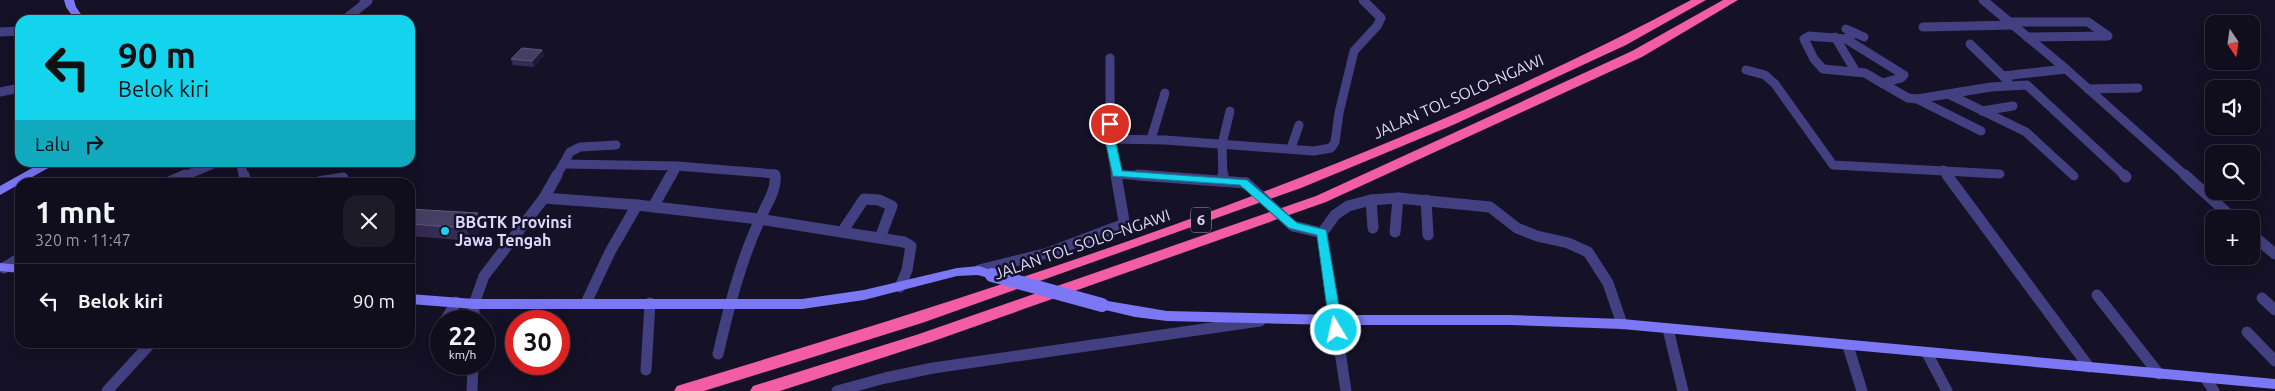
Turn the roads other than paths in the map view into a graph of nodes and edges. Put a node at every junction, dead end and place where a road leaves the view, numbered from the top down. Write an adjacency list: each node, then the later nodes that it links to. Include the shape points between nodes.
1 (68, 0): 7 (street)
2 (364, 0): 8 (street, via 368,1)
3 (1363, 0): 41 (street, via 1381,18 1354,52 1333,146 1314,152)
4 (1700, 0): 106 (highway, JALAN TOL SOLO–NGAWI / 6, via 1622,42 1448,122 1296,185 916,319)
5 (1732, 0): 107 (highway, 6, via 1637,54 1321,199 925,338)
6 (1983, 0): 9 (street)
7 (77, 15)
8 (350, 15)
9 (2012, 24): 10 (street); 16 (street); 16 (street, via 2088,22 2108,36)
10 (1923, 27)
11 (15, 30): 12 (street)
12 (0, 32)
13 (1846, 34): 14 (street); 15 (street); 23 (street, via 1904,75)
14 (1835, 37): 21 (street); 21 (street, via 1809,36 1804,39 1823,69)
15 (1864, 37)
16 (2028, 37): 19 (street)
17 (1970, 44): 22 (street)
18 (1110, 58): 37 (street)
19 (2066, 69): 22 (street); 27 (street)
20 (1746, 70): 46 (street, via 1765,75 1775,84 1833,165)
21 (1856, 72): 23 (street)
22 (2003, 76): 24 (street)
23 (1882, 83): 31 (street)
24 (2012, 85): 30 (street); 50 (street, via 2030,87)
25 (2138, 88): 27 (street)
26 (15, 89): 28 (street)
27 (2088, 89): 62 (street)
28 (0, 92)
29 (1165, 93): 38 (street)
30 (1948, 94): 31 (street); 34 (street)
31 (1917, 99): 36 (street)
32 (2013, 106): 34 (street)
33 (1230, 111): 39 (street)
34 (1982, 111): 49 (street, via 2033,137)
35 (1299, 125): 41 (street)
36 (1981, 131)
37 (1110, 139): 38 (street); 47 (street)
38 (1151, 140): 39 (street)
39 (1222, 144): 41 (street); 53 (street)
40 (616, 145): 42 (street, via 574,148)
41 (1291, 148)
42 (565, 164): 43 (street); 56 (street)
43 (677, 166): 61 (street); 63 (street, via 775,174 776,183)
44 (44, 167): 51 (street)
45 (206, 167): 52 (street)
46 (1943, 170): 48 (street); 98 (street)
47 (1117, 174): 53 (street); 75 (street, via 1122,225)
48 (2000, 174)
49 (2074, 176)
50 (2126, 177)
51 (24, 178)
52 (178, 178)
53 (1223, 181): 66 (street, bridge, via 1246,183 1293,226)
54 (15, 183): 55 (street)
55 (0, 191)
56 (544, 198): 60 (street); 83 (street, via 484,276)
57 (1398, 198): 58 (street); 59 (street); 67 (street)
58 (1371, 200): 64 (street); 66 (street, via 1348,206 1335,215)
59 (1426, 200): 68 (street); 90 (street, via 1490,206 1517,228 1588,252 1608,283)
60 (637, 205): 61 (street); 81 (street)
61 (653, 207): 63 (street)
62 (2224, 210)
63 (759, 220): 65 (street); 84 (street)
64 (1373, 228)
65 (842, 232): 69 (street); 69 (street, via 864,199 868,198 889,202 892,206)
66 (1322, 232): 89 (street)
67 (1395, 232)
68 (1428, 235)
69 (880, 238): 76 (street, via 911,246)
70 (2260, 242): 71 (street)
71 (2275, 254)
72 (15, 260): 73 (street)
73 (2, 267): 74 (street)
74 (15, 268)
75 (985, 273): 76 (street, via 939,276); 88 (street, bridge, via 1135,312 1167,316)
76 (900, 287): 84 (street, via 834,301)
77 (2097, 295): 100 (street)
78 (2262, 298): 87 (street)
79 (415, 299): 80 (street)
80 (456, 302): 83 (street); 85 (street)
81 (586, 303): 82 (street); 83 (street)
82 (650, 303): 84 (street); 99 (street)
83 (474, 304): 86 (street)
84 (728, 306): 96 (street)
85 (451, 310)
86 (474, 310)
87 (2275, 310)
88 (1273, 318): 89 (street); 108 (street, via 948,366)
89 (1334, 320): 90 (street); 109 (street)
90 (1622, 324): 91 (street)
91 (1668, 328): 93 (street); 110 (street)
92 (2247, 332): 97 (street)
93 (1848, 346): 95 (street); 111 (street)
94 (146, 348): 104 (street)
95 (1927, 353): 98 (street); 112 (street)
96 (718, 354)
97 (2275, 361)
98 (2089, 367): 100 (street)
99 (646, 370)
100 (2159, 374): 102 (street)
101 (473, 375): 105 (street)
102 (2206, 379): 103 (street); 113 (street)
103 (2275, 384)
104 (107, 391)
105 (472, 391)
106 (683, 391)
107 (759, 391)
108 (837, 391)
109 (1346, 391)
110 (1683, 391)
111 (1862, 391)
112 (1947, 391)
113 (2214, 391)

